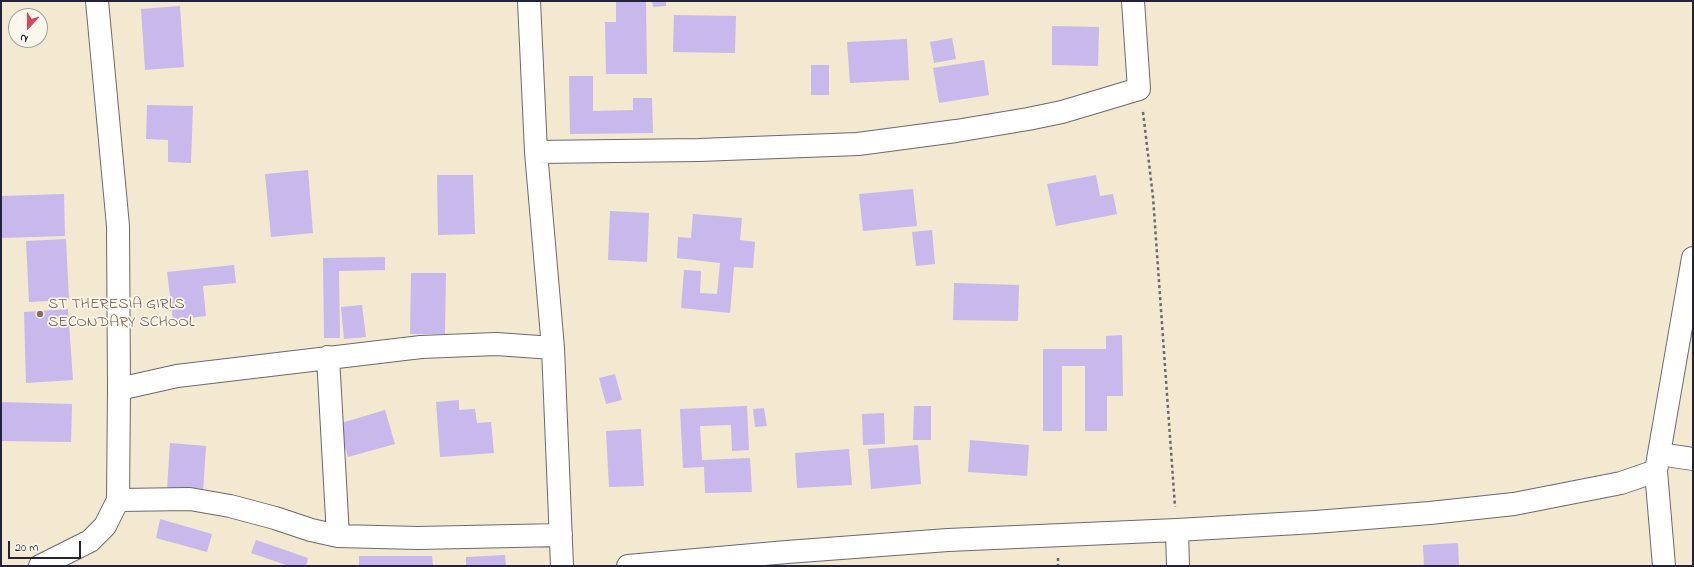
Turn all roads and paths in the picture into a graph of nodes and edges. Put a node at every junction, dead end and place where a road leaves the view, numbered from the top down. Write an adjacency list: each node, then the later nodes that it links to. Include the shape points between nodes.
1 (97, 1): 9 (street, via 118,226)
2 (529, 1): 5 (street)
3 (1133, 1): 4 (street)
4 (1139, 89): 5 (street, via 1062,112 1028,119 858,144 699,150); 13 (path, via 1153,197)
5 (536, 152): 7 (street)
6 (1693, 258): 11 (street)
7 (553, 348): 8 (street, via 496,344 421,347); 14 (street)
8 (328, 357): 9 (street, via 177,376); 15 (street)
9 (119, 389): 12 (street)
10 (1693, 459): 11 (street)
11 (1658, 463): 13 (street, via 1613,484 1514,504 1315,522); 20 (street)
12 (118, 500): 15 (street, via 190,499 230,506); 16 (street, via 105,526 90,541)
13 (1177, 530): 18 (street, via 948,540); 19 (street)
14 (561, 535): 15 (street, via 418,538); 17 (street)
15 (338, 536)
16 (40, 566)
17 (562, 566)
18 (628, 566)
19 (1178, 566)
20 (1664, 566)

